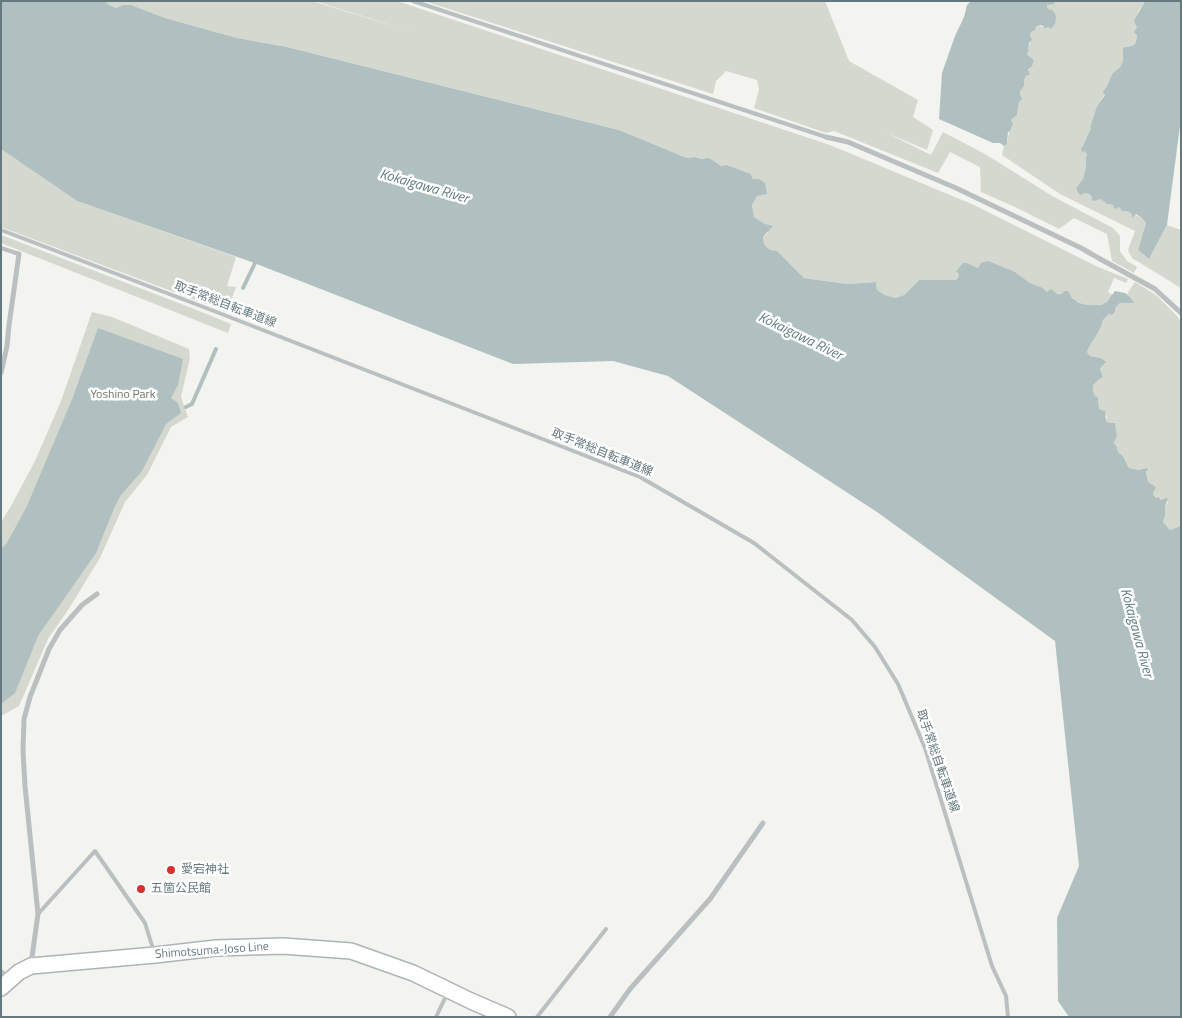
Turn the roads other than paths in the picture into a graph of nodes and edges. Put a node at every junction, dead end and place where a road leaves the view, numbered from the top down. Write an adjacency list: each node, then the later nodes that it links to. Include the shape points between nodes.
1 (413, 1): 2 (lane)
2 (826, 137): 6 (street, via 848,142 956,188 1081,248 1155,289)
3 (1, 230): 20 (lane, 取手常総自転車道線, via 640,478 754,543 852,620 875,647 898,684 925,748 992,966 1006,996)
4 (1, 248): 5 (lane)
5 (19, 254): 7 (street)
6 (1181, 313)
7 (1, 373)
8 (97, 594): 10 (street, via 82,605 60,630 49,649 24,719 25,786)
9 (763, 823): 19 (street, via 710,899 630,989)
10 (38, 914): 12 (lane, via 95,851 145,923); 13 (street)
11 (606, 929): 18 (lane)
12 (154, 955): 13 (main road, Shimotsuma-Joso Line); 15 (main road, Shimotsuma-Joso Line, via 216,948 283,946 351,951)
13 (31, 966): 14 (main road, Shimotsuma-Joso Line)
14 (4, 979)
15 (449, 990): 16 (lane); 17 (main road, Shimotsuma-Joso Line)
16 (436, 1017)
17 (508, 1017)
18 (537, 1017)
19 (610, 1017)
20 (1008, 1017)

